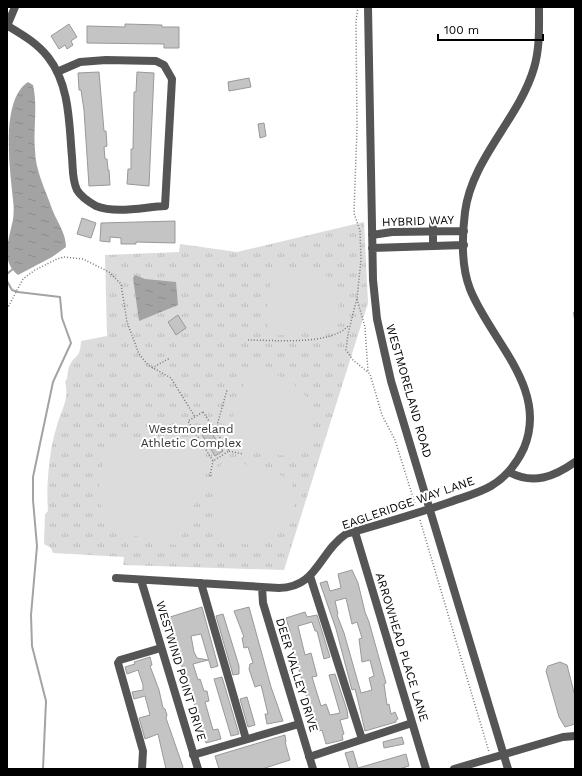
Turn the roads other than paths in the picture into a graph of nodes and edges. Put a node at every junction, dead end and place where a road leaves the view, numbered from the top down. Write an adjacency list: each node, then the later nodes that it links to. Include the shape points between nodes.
1 (15, 7): 4 (street)
2 (368, 7): 9 (street, WESTMORELAND ROAD)
3 (539, 7): 7 (street, EAGLERIDGE WAY LANE, via 538,46 534,68 472,185 467,202)
4 (7, 26): 5 (street, via 31,40 49,57)
5 (57, 72): 5 (street, via 80,62 106,60 156,61 164,65 172,79 165,206 109,210 85,199 73,178 67,99)
6 (433, 220): 8 (street)
7 (464, 231): 8 (street, HYBRID WAY); 11 (street, EAGLERIDGE WAY LANE)
8 (433, 232): 9 (street, HYBRID WAY, via 392,232); 10 (street)
9 (372, 235): 12 (street, WESTMORELAND ROAD)
10 (433, 245): 11 (street, HYBRID WAY); 12 (street, HYBRID WAY)
11 (464, 245): 14 (street, EAGLERIDGE WAY LANE, via 466,273 473,295 520,376 528,398 528,437)
12 (372, 248): 15 (street, WESTMORELAND ROAD, via 375,305 382,348)
13 (575, 462): 14 (street, via 557,474 539,479 520,477)
14 (509, 472): 15 (street, EAGLERIDGE WAY LANE, via 485,489)
15 (430, 509): 16 (street, EAGLERIDGE WAY LANE); 29 (street, WESTMORELAND ROAD)
16 (355, 532): 17 (street, EAGLERIDGE WAY LANE, via 346,534 335,543); 24 (street, ARROWHEAD PLACE LANE)
17 (310, 576): 21 (street, EAGLERIDGE WAY LANE, via 301,584 287,588); 27 (street)
18 (116, 578): 19 (street, EAGLERIDGE WAY LANE)
19 (141, 580): 20 (street, EAGLERIDGE WAY LANE); 22 (street, WESTWIND POINT DRIVE)
20 (201, 583): 21 (street, EAGLERIDGE WAY LANE); 26 (street)
21 (262, 587): 23 (street, DEER VALLEY DRIVE, via 263,603)
22 (161, 648): 28 (street, WESTWIND POINT DRIVE); 31 (street, via 120,660 118,663 143,751)
23 (299, 724): 26 (street); 30 (street, DEER VALLEY DRIVE)
24 (412, 724): 27 (street); 34 (street, ARROWHEAD PLACE LANE)
25 (575, 736): 29 (street, via 563,737)
26 (246, 739): 28 (street)
27 (362, 740): 30 (street)
28 (193, 755): 32 (street, WESTWIND POINT DRIVE)
29 (504, 755): 35 (street); 36 (street, WESTMORELAND ROAD)
30 (309, 756): 33 (street, DEER VALLEY DRIVE)
31 (142, 769)
32 (198, 769)
33 (312, 769)
34 (426, 769)
35 (454, 769)
36 (508, 769)

